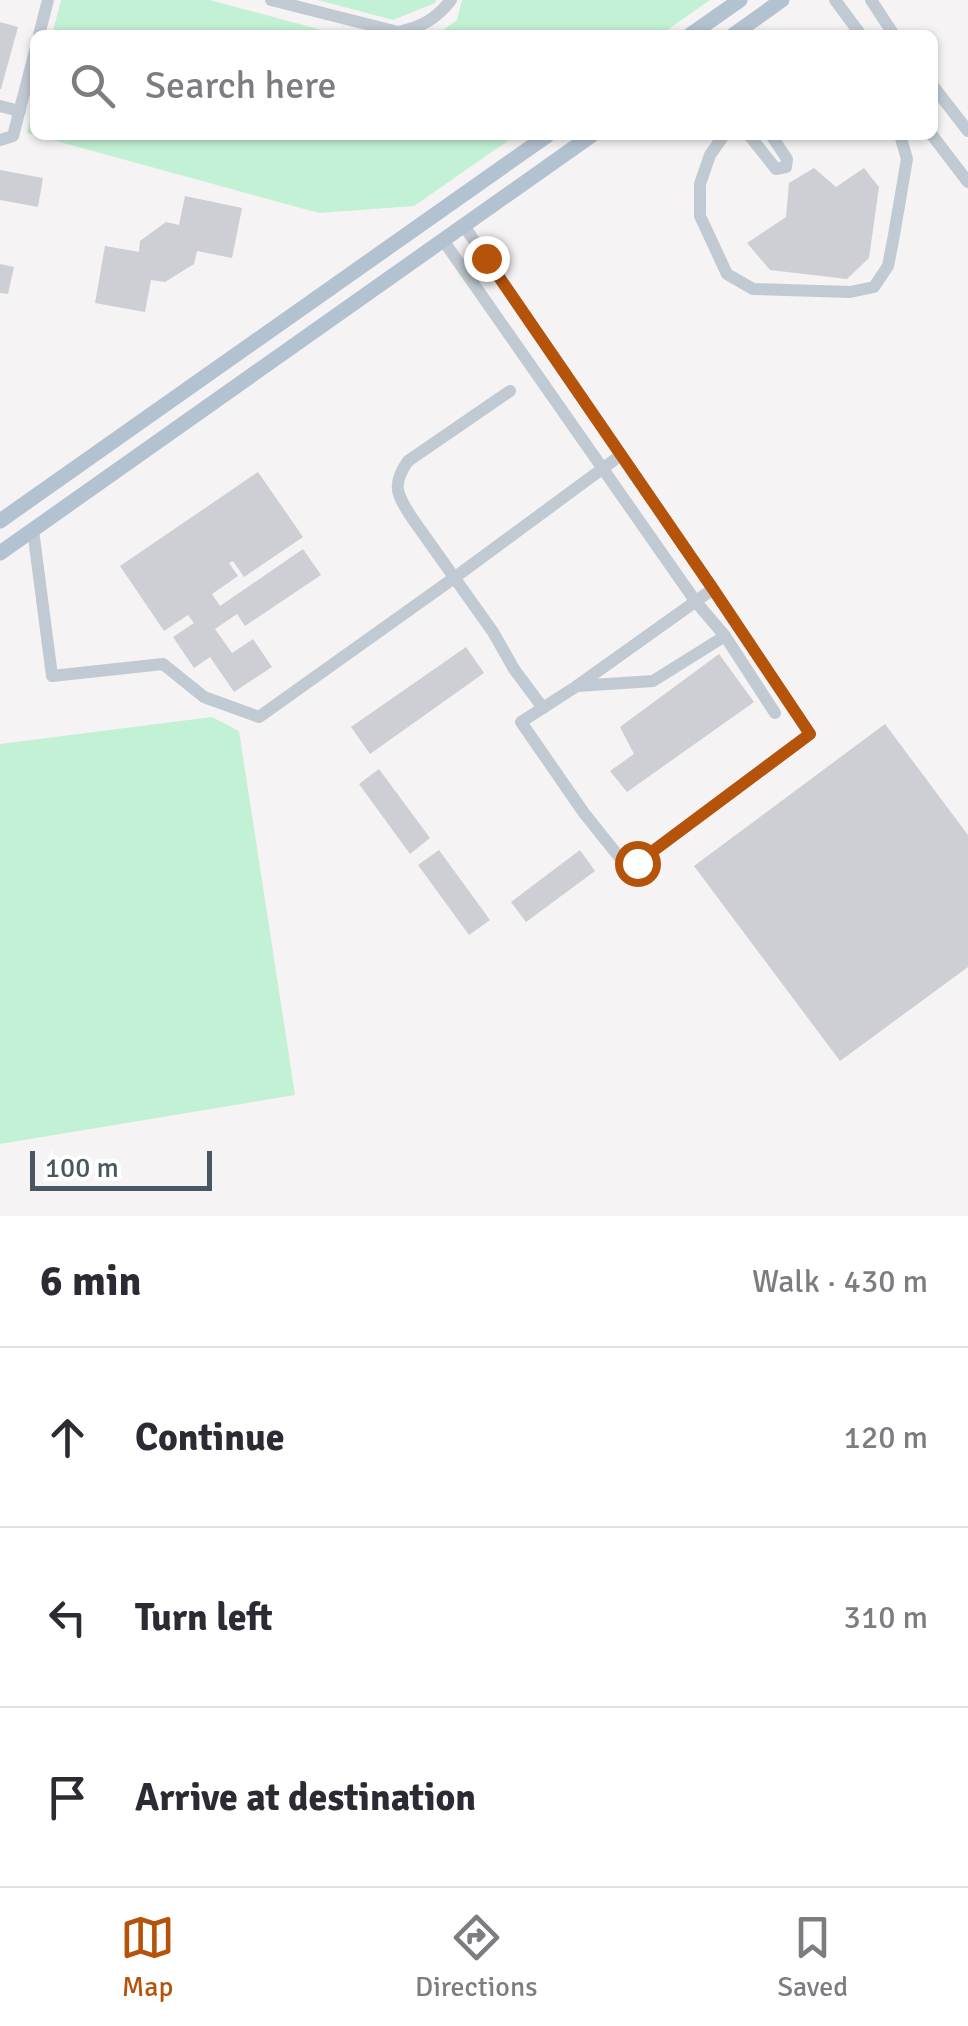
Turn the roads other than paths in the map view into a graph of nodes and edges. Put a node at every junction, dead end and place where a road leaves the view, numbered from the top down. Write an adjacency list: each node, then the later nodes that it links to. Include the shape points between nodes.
1 (48, 0): 8 (street)
2 (271, 0): 9 (street)
3 (451, 0): 10 (street, via 437,17)
4 (740, 0): 11 (main road)
5 (782, 0): 12 (main road)
6 (835, 0): 13 (street)
7 (871, 0): 14 (street)
8 (40, 30)
9 (390, 30)
10 (408, 30)
11 (697, 30)
12 (740, 30)
13 (856, 30)
14 (891, 30)
15 (30, 70): 18 (street)
16 (938, 92): 19 (street)
17 (0, 106): 18 (street)
18 (20, 111): 20 (street, via 13,136)
19 (968, 131)
20 (0, 140)
21 (541, 140): 34 (main road)
22 (585, 140): 29 (main road)
23 (720, 140): 26 (street, via 700,184 700,216 727,274 753,289 850,292 874,287 888,266 907,159)
24 (753, 140): 25 (street, via 776,169 786,167)
25 (775, 140)
26 (901, 140)
27 (936, 140): 28 (street)
28 (968, 182)
29 (464, 226): 30 (main road); 32 (street)
30 (444, 240): 33 (street); 35 (main road)
31 (510, 392): 37 (street, via 400,473 400,499)
32 (621, 456): 33 (street); 38 (street)
33 (603, 469): 37 (street); 39 (street)
34 (0, 521)
35 (33, 530): 36 (main road); 37 (street, via 52,676 164,664 204,697 259,717)
36 (0, 553)
37 (454, 578): 42 (street)
38 (713, 589): 39 (street); 42 (street, via 810,734 637,863 620,858 521,722)
39 (696, 602): 40 (street); 41 (street)
40 (726, 636): 41 (street, via 653,681); 43 (street)
41 (577, 686): 42 (street)
42 (543, 708)
43 (776, 712)

